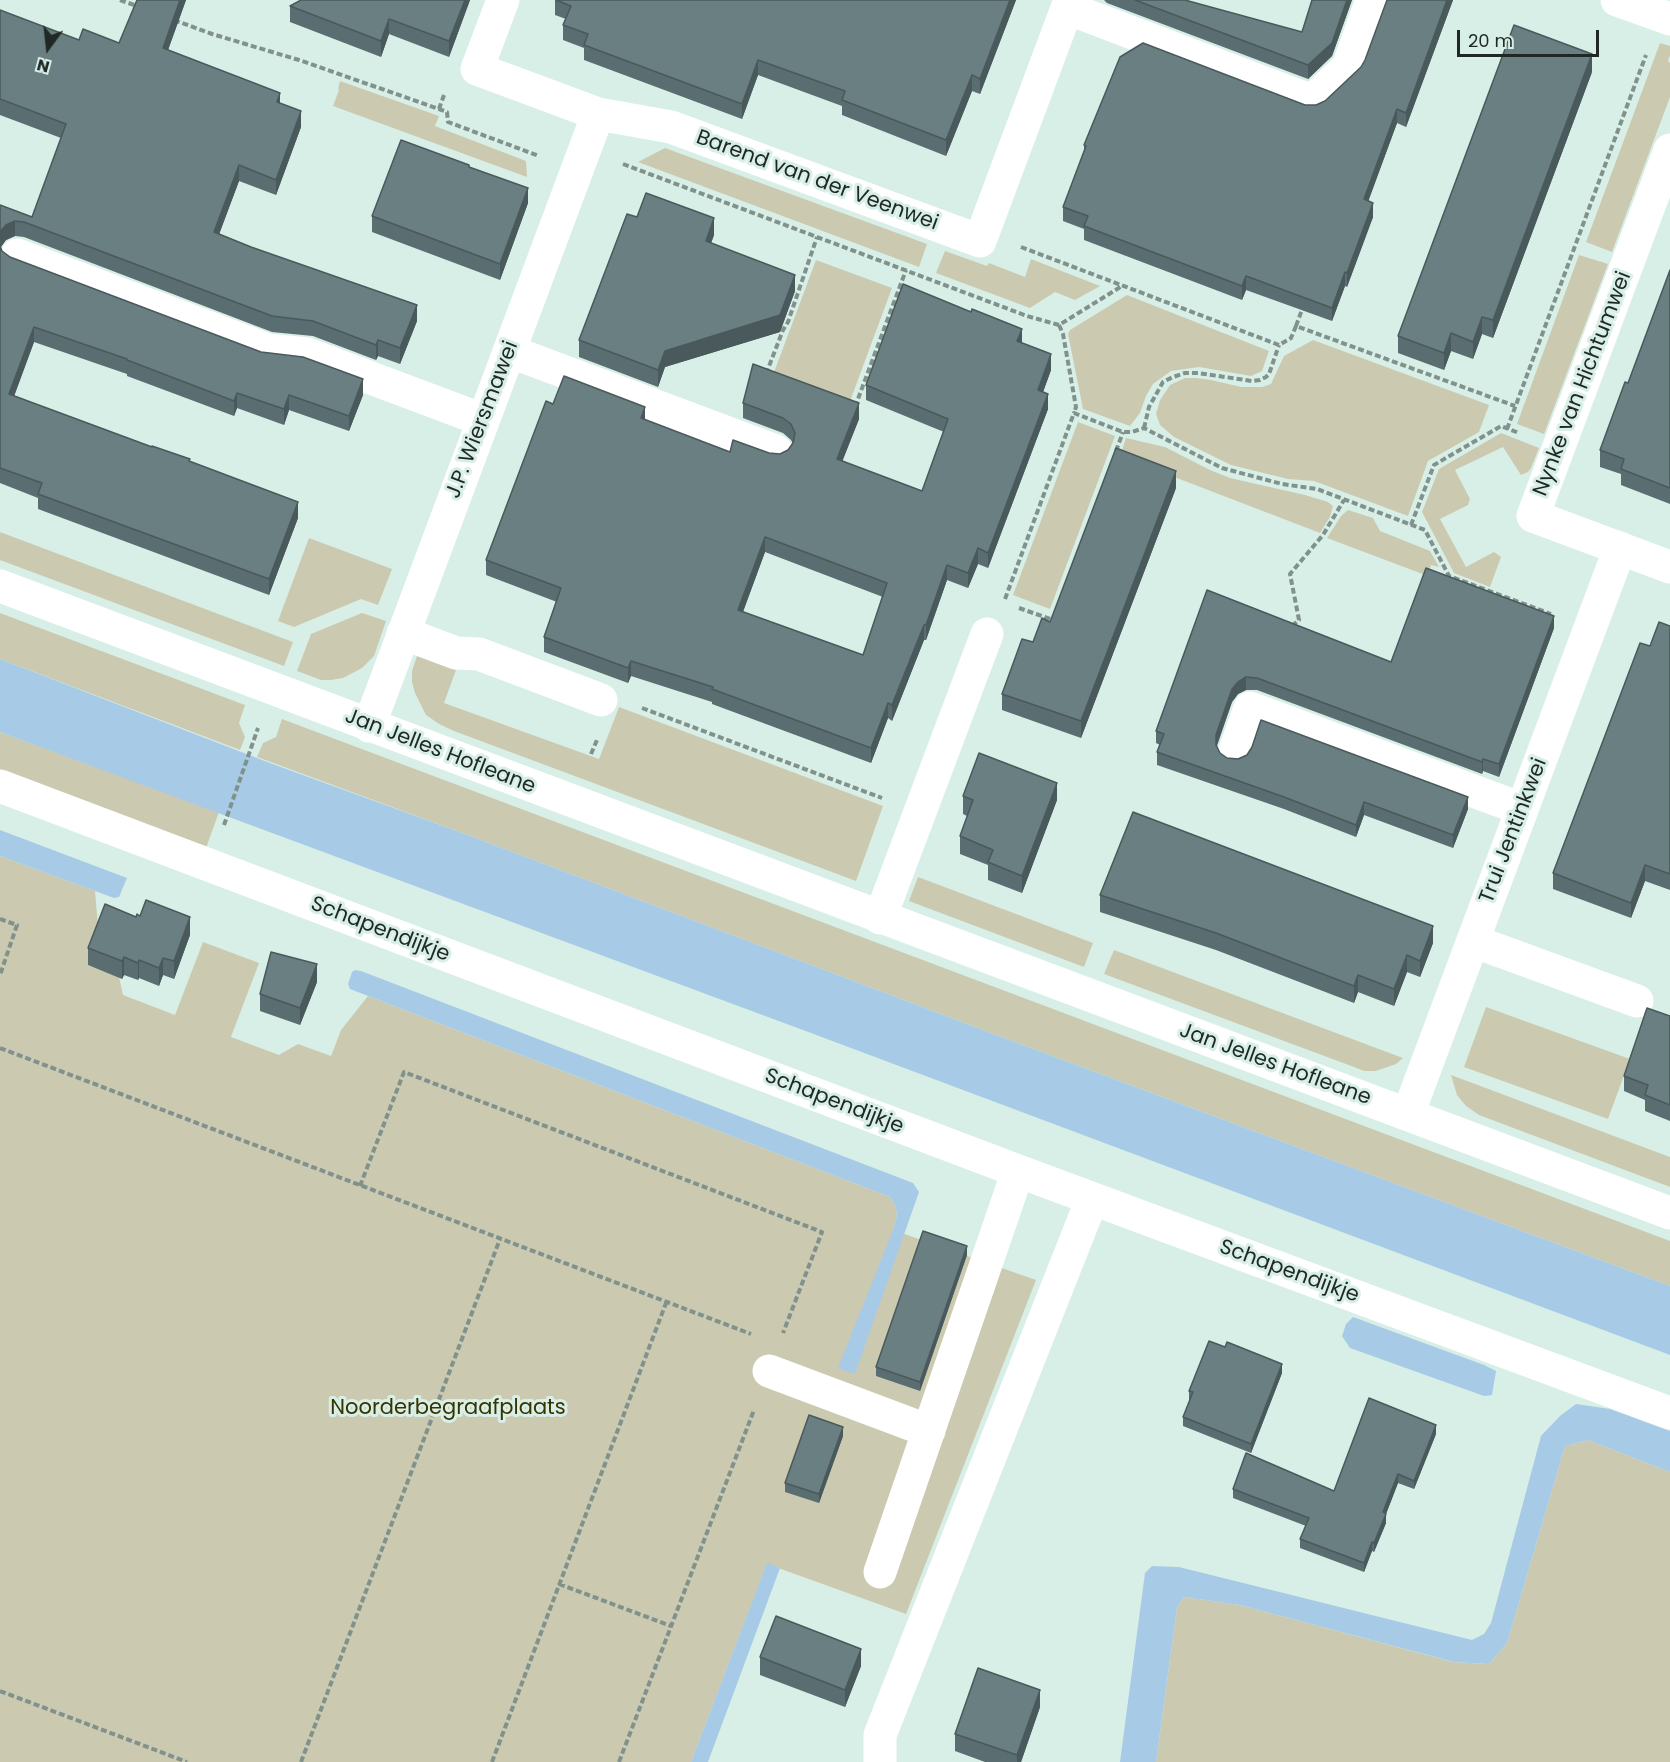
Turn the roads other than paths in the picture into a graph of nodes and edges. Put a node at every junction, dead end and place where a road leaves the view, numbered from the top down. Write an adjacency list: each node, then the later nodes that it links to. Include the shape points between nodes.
1 (503, 0): 6 (street, Barend van der Veenwei, via 477,69)
2 (1372, 0): 4 (street, via 1348,68 1312,101)
3 (1617, 0): 5 (street)
4 (1069, 4): 6 (street, Barend van der Veenwei, via 980,241 671,127)
5 (1665, 17)
6 (598, 114): 9 (street, J.P. Wiersmawei)
7 (1670, 150): 12 (street, Nynke van Hichtumwei, via 1533,516)
8 (17, 255): 10 (street, via 268,350 306,354)
9 (509, 351): 10 (street, J.P. Wiersmawei); 11 (street)
10 (483, 420): 15 (street, J.P. Wiersmawei)
11 (776, 451)
12 (1620, 548): 13 (street, Nynke van Hichtumwei); 21 (street, Trui Jentinkwei)
13 (1670, 567)
14 (0, 586): 18 (street, Jan Jelles Hofleane)
15 (404, 633): 17 (street, via 456,653 479,654); 18 (street, J.P. Wiersmawei)
16 (987, 634): 22 (street)
17 (601, 700)
18 (369, 726): 22 (street, Jan Jelles Hofleane)
19 (1234, 753): 21 (street, via 1250,708)
20 (0, 786): 26 (street, Schapendijkje)
21 (1522, 809): 23 (street, Trui Jentinkwei)
22 (880, 918): 25 (street, Jan Jelles Hofleane)
23 (1473, 941): 24 (street); 25 (street, Trui Jentinkwei)
24 (1637, 1001)
25 (1408, 1114): 28 (street, Jan Jelles Hofleane)
26 (1018, 1172): 27 (street, Schapendijkje); 31 (street)
27 (1092, 1199): 30 (street, Schapendijkje); 33 (street, via 880,1735)
28 (1670, 1214)
29 (774, 1358): 31 (street)
30 (1670, 1413)
31 (929, 1431): 32 (street)
32 (880, 1572)
33 (880, 1762)

